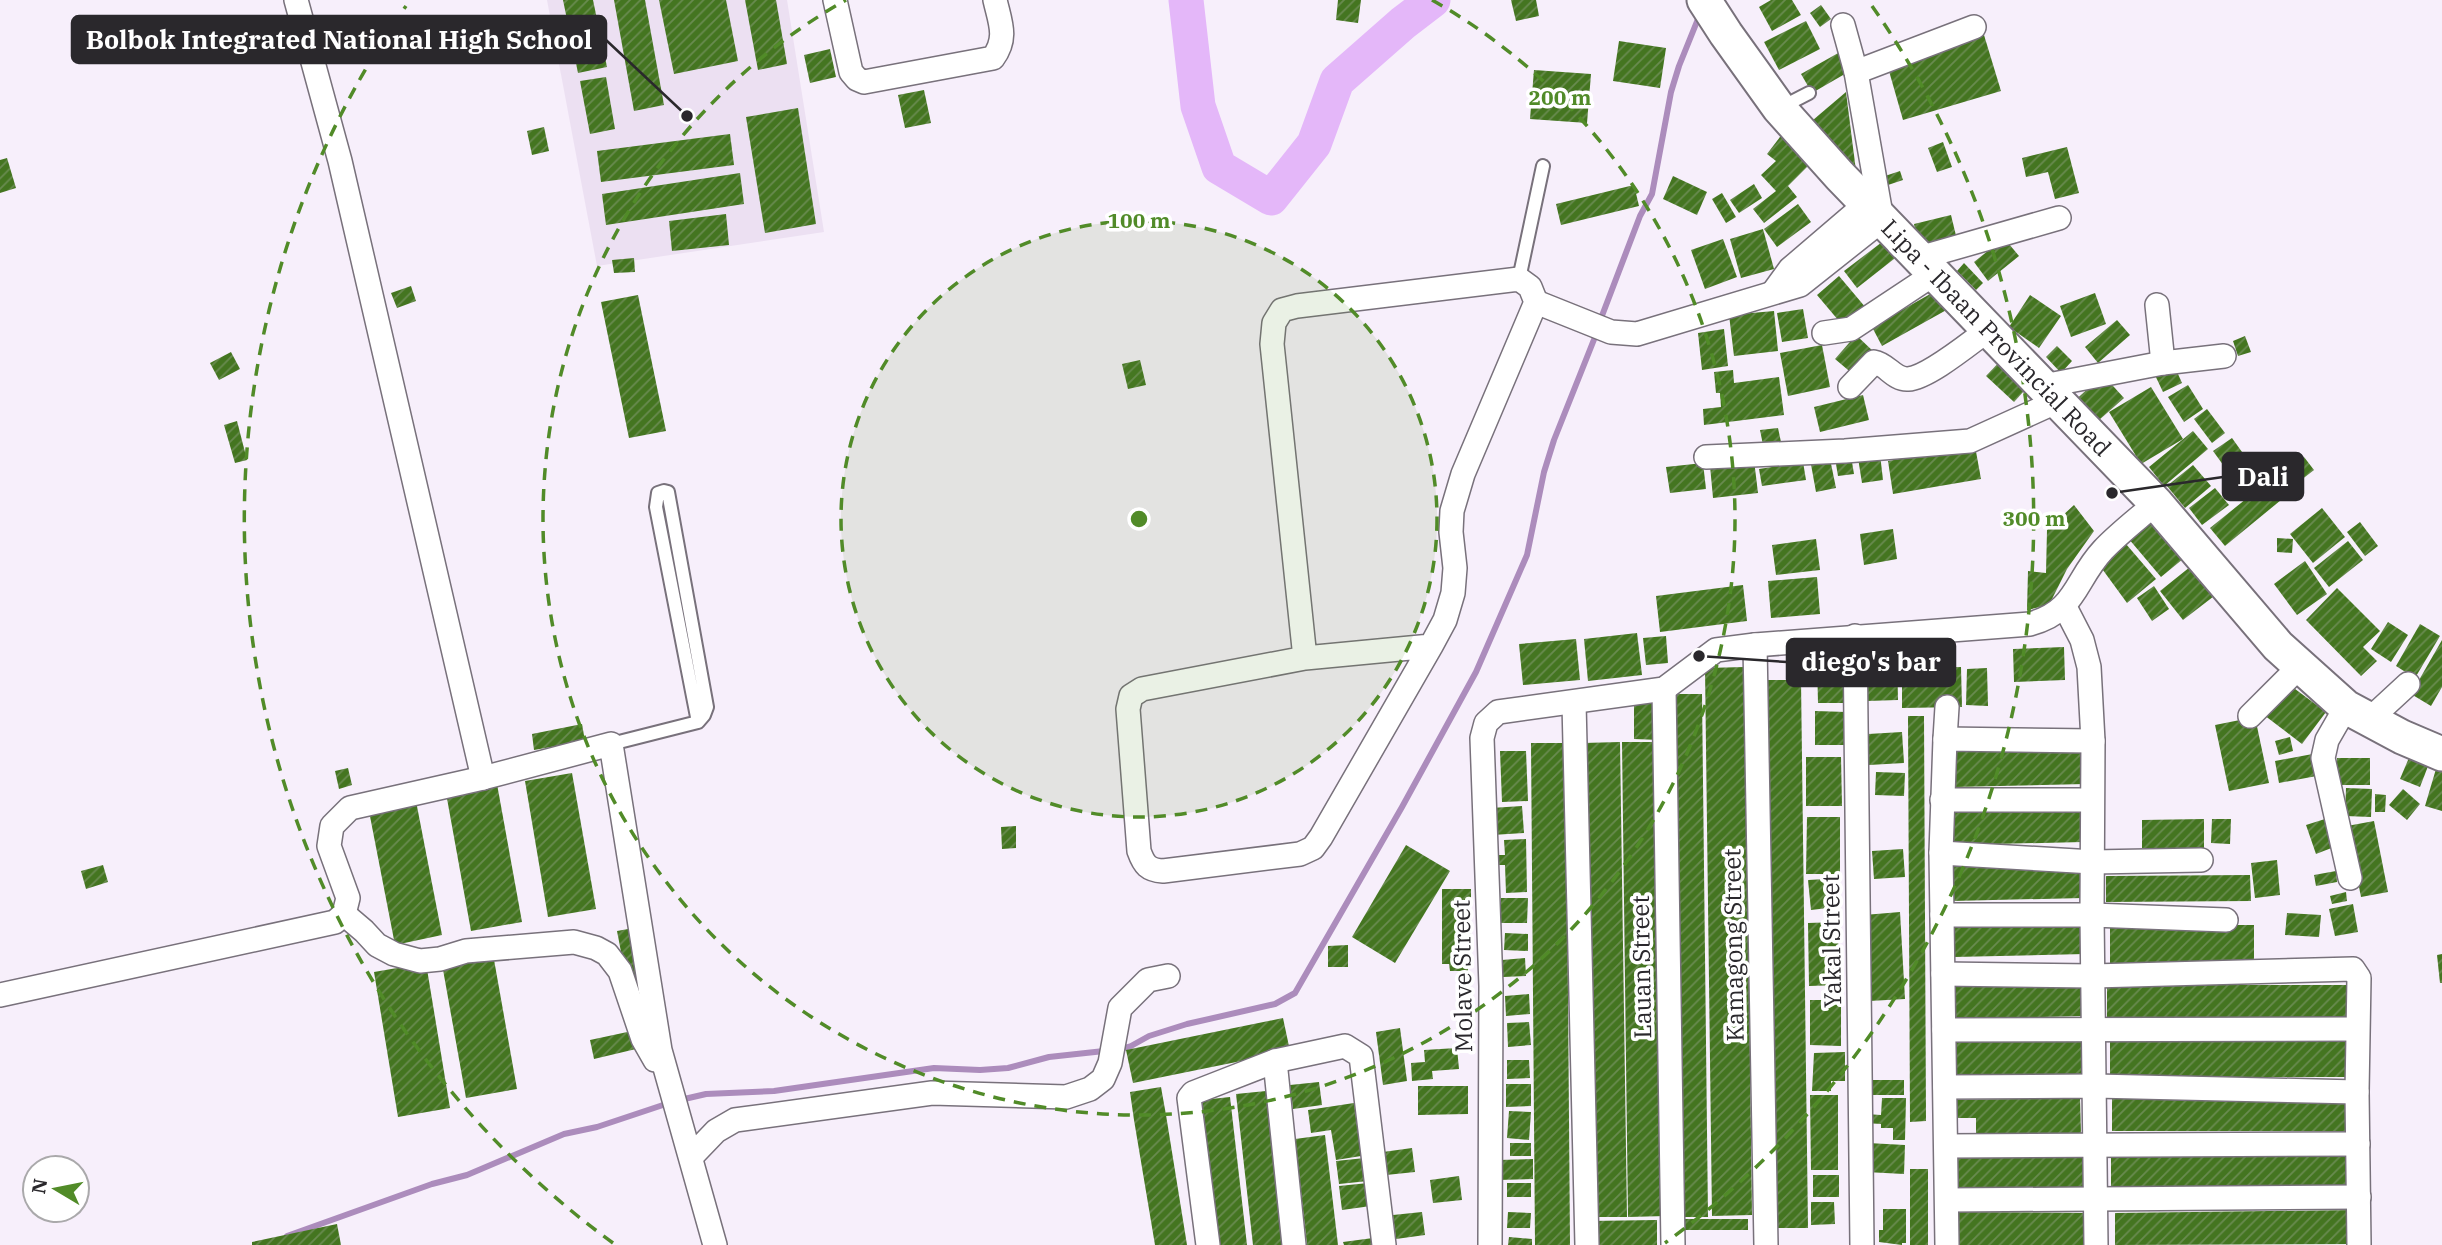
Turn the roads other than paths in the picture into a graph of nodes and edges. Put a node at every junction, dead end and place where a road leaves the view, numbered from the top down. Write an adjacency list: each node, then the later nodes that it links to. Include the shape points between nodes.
1 (296, 0): 44 (street, via 340,161)
2 (835, 0): 3 (street, via 851,72 863,82 993,58 1003,34)
3 (995, 0)
4 (1712, 12): 9 (main road, Lipa - Ibaan Provincial Road)
5 (1843, 26): 7 (street)
6 (1975, 27): 7 (street)
7 (1856, 72): 11 (street)
8 (1809, 93): 9 (lane)
9 (1779, 108): 11 (main road, Lipa - Ibaan Provincial Road)
10 (1543, 166): 14 (lane)
11 (1874, 212): 13 (main road, Lipa - Ibaan Provincial Road); 15 (street, via 1800,285 1637,334 1597,326)
12 (2060, 218): 13 (street)
13 (1926, 266): 17 (main road, Lipa - Ibaan Provincial Road); 18 (street, via 1851,329)
14 (1519, 279): 15 (street, via 1530,287); 31 (street, via 1297,306 1282,310 1274,323 1272,344)
15 (1536, 302): 30 (street, via 1463,474 1452,511 1452,593)
16 (2157, 305): 20 (street)
17 (1988, 330): 21 (street, via 1932,369 1909,379 1874,362); 22 (main road, Lipa - Ibaan Provincial Road)
18 (1824, 333)
19 (2224, 356): 20 (street)
20 (2163, 363): 22 (street)
21 (1850, 387)
22 (2050, 394): 23 (street, via 1970,441); 24 (main road, Lipa - Ibaan Provincial Road)
23 (1706, 457)
24 (2156, 503): 27 (street, via 2101,552); 32 (main road, Lipa - Ibaan Provincial Road)
25 (687, 593): 26 (lane); 26 (lane, via 668,492 664,491 658,493 656,507); 39 (lane, via 708,707)
26 (673, 597): 39 (lane)
27 (2064, 607): 28 (street, via 2049,619 2030,624); 41 (street, via 2082,640 2089,667)
28 (1855, 636): 29 (street); 82 (street, Yakal Street)
29 (1755, 645): 34 (street, via 1716,650); 81 (street, Kamagong Street)
30 (1431, 646): 31 (street); 31 (street, via 1313,848 1300,854 1163,871 1144,864 1139,850 1128,709 1131,696 1142,689)
31 (1305, 659)
32 (2300, 666): 37 (main road, Lipa - Ibaan Provincial Road); 38 (street)
33 (2408, 684): 37 (street)
34 (1664, 689): 35 (street); 80 (street, Lauan Street)
35 (1574, 703): 78 (street, Molave Street, via 1498,712 1486,723 1482,738 1491,986); 79 (street)
36 (1947, 708): 40 (street)
37 (2357, 713): 43 (main road, Lipa - Ibaan Provincial Road); 50 (street, via 2327,740 2323,758)
38 (2250, 716)
39 (698, 722): 42 (lane)
40 (1945, 739): 41 (street); 45 (street)
41 (2093, 741): 46 (street)
42 (611, 744): 44 (street); 66 (street, via 660,1050)
43 (2442, 754)
44 (483, 778): 51 (street, via 350,808 332,826 329,846 348,898)
45 (1942, 800): 46 (street); 47 (street)
46 (2092, 800): 49 (street)
47 (1941, 853): 49 (street); 52 (street)
48 (2201, 860): 49 (street)
49 (2093, 862): 53 (street)
50 (2350, 878)
51 (344, 914): 58 (street, via 335,922); 66 (street, via 377,946 420,961 466,951 574,942 607,954 620,971 643,1039)
52 (1942, 915): 53 (street); 55 (street)
53 (2092, 915): 54 (street); 57 (street)
54 (2225, 920)
55 (1943, 974): 57 (street); 60 (street)
56 (1168, 976): 70 (street, via 1148,980 1120,1009 1110,1063 1103,1079 1090,1090 1066,1097 932,1093 735,1120 716,1131)
57 (2093, 976): 59 (street, via 2353,969 2359,978); 61 (street)
58 (0, 995)
59 (2357, 1029): 61 (street); 65 (street)
60 (1944, 1030): 61 (street); 64 (street)
61 (2093, 1030): 63 (street)
62 (1275, 1061): 75 (street, via 1189,1098); 76 (street); 77 (street, via 1345,1046 1361,1055)
63 (2095, 1086): 64 (street); 65 (street); 67 (street)
64 (1945, 1087): 69 (street)
65 (2357, 1092): 68 (street)
66 (680, 1121): 70 (street)
67 (2095, 1144): 68 (street); 69 (street); 73 (street)
68 (2358, 1144): 71 (street)
69 (1946, 1146): 72 (street)
70 (691, 1157): 74 (street)
71 (2359, 1197): 73 (street); 85 (street)
72 (1947, 1200): 73 (street); 83 (street)
73 (2096, 1200): 84 (street)
74 (715, 1245)
75 (1208, 1245)
76 (1294, 1245)
77 (1384, 1245)
78 (1490, 1245)
79 (1587, 1245)
80 (1672, 1245)
81 (1766, 1245)
82 (1862, 1245)
83 (1947, 1245)
84 (2096, 1245)
85 (2359, 1245)

